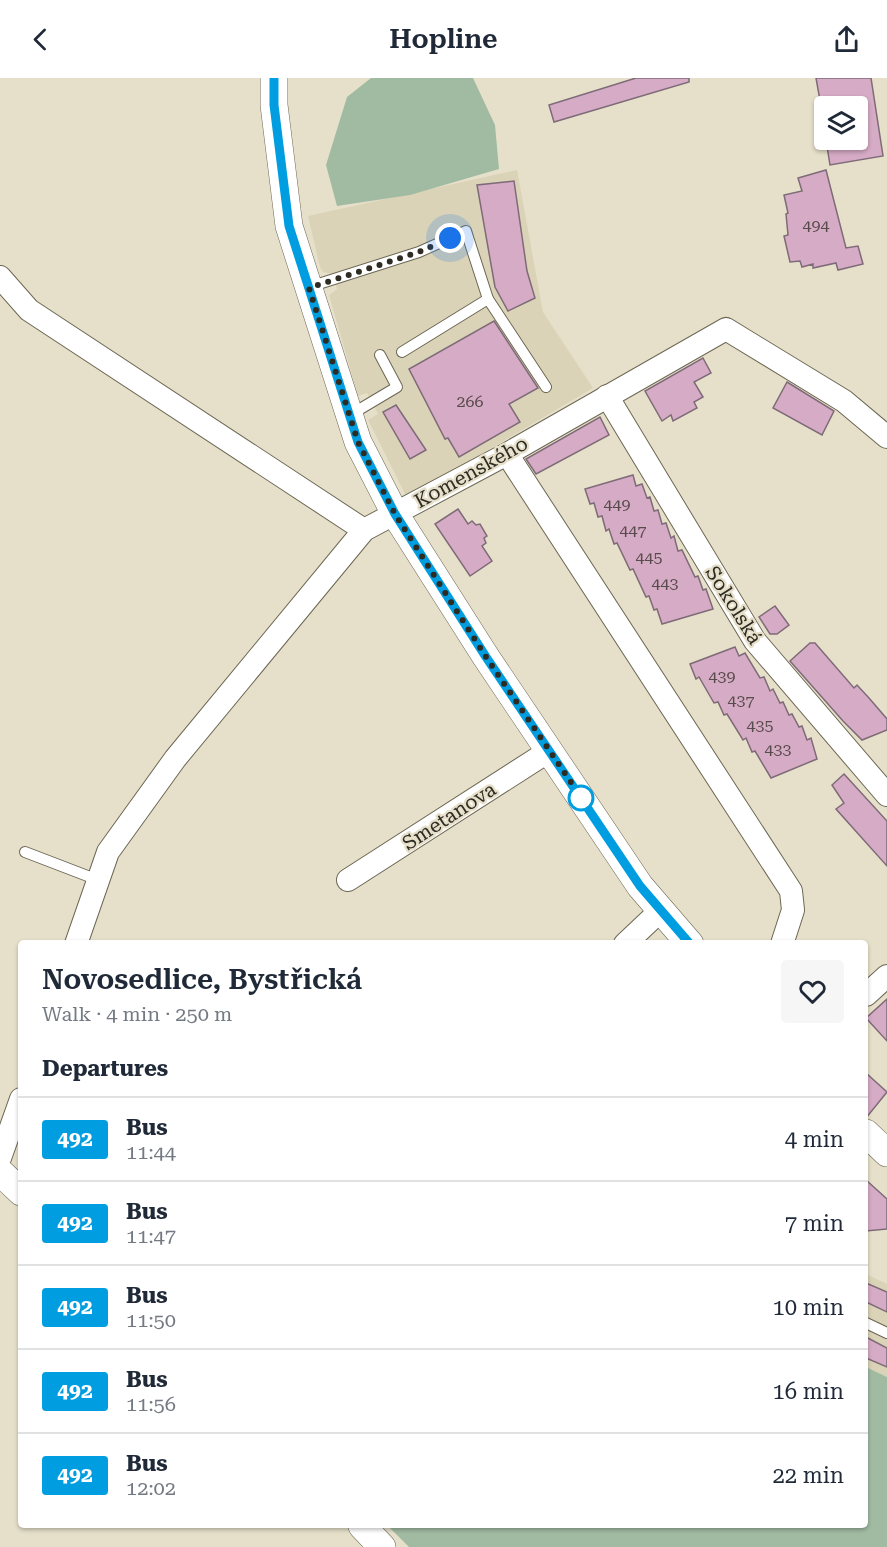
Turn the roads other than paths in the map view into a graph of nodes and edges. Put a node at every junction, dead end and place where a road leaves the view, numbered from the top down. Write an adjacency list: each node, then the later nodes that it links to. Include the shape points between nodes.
1 (274, 78): 3 (street, via 289,226)
2 (0, 277): 13 (street, via 28,310)
3 (309, 288): 4 (lane, via 419,252 466,231); 9 (street)
4 (488, 299): 5 (lane); 7 (lane)
5 (402, 352)
6 (380, 355): 9 (lane, via 397,387)
7 (546, 387)
8 (607, 396): 10 (street, Komenského, via 726,329 844,401); 11 (street, Komenského); 15 (street, Sokolská, via 755,641)
9 (350, 415): 12 (street, via 358,442)
10 (887, 437)
11 (507, 454): 12 (street, Komenského); 23 (street, via 791,891 793,910)
12 (395, 514): 13 (street, Komenského); 14 (street)
13 (364, 530): 17 (street, Komenského, via 175,759 108,852)
14 (549, 751): 18 (street, Smetanova); 19 (street, via 640,886)
15 (887, 795)
16 (26, 852): 17 (lane)
17 (99, 880): 20 (street, Komenského)
18 (348, 880)
19 (661, 910): 21 (street); 22 (street)
20 (77, 940)
21 (629, 940)
22 (687, 940)
23 (783, 940)
24 (887, 976): 25 (street)
25 (868, 993)
26 (18, 1107): 29 (street)
27 (868, 1134): 28 (street)
28 (887, 1153)
29 (0, 1158)
30 (0, 1172): 31 (street)
31 (18, 1189)
32 (868, 1324): 33 (lane)
33 (887, 1333)
34 (364, 1528): 35 (street)
35 (382, 1547)

